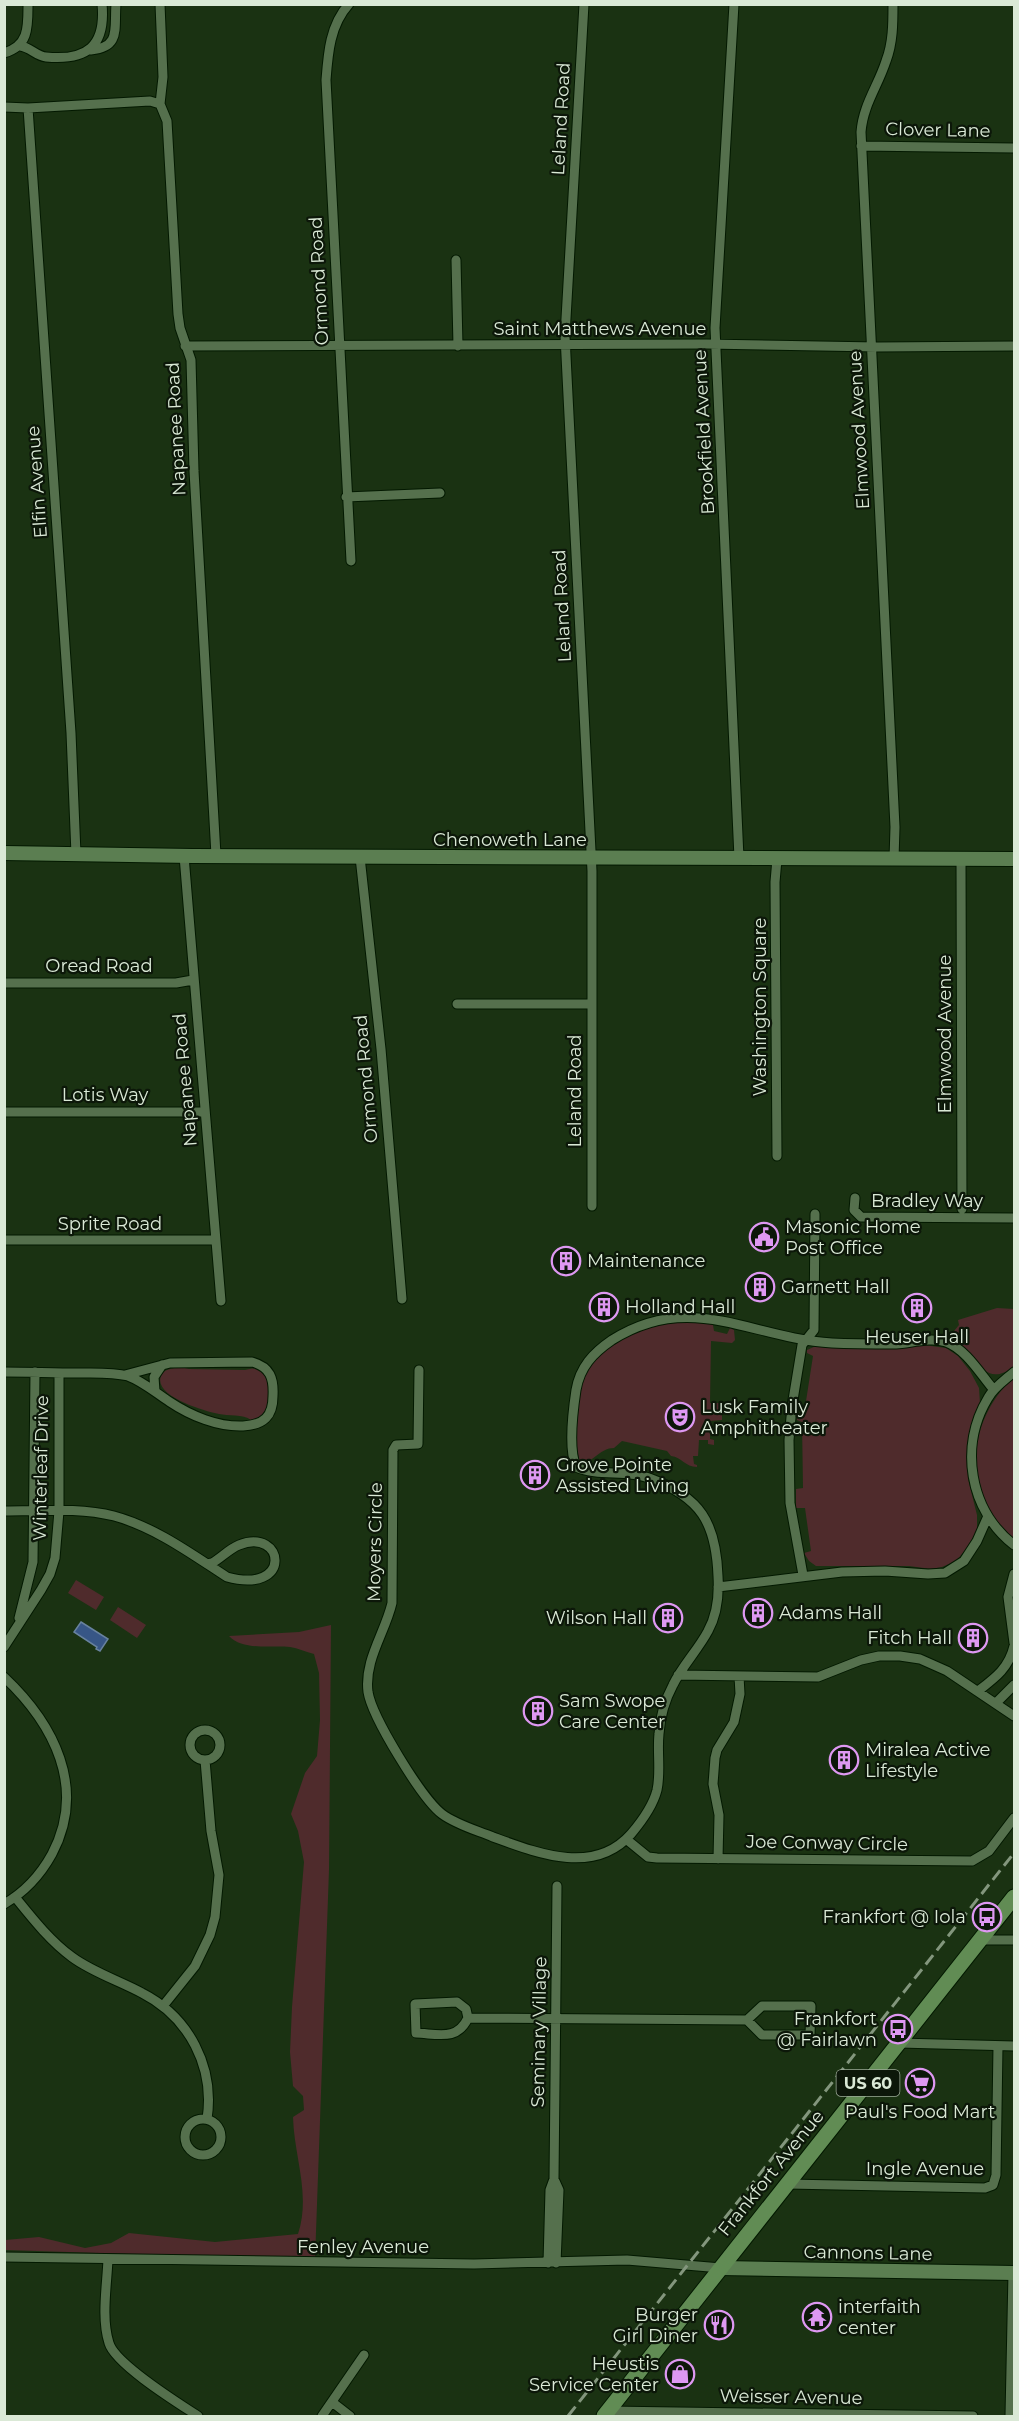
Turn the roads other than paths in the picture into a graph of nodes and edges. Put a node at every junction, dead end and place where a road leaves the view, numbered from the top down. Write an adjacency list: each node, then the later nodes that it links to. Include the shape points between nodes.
1 (28, 4): 9 (street, via 26,35)
2 (102, 4): 10 (street, via 101,35)
3 (116, 4): 10 (street, via 112,42 103,49)
4 (160, 4): 12 (street, Napanee Road)
5 (349, 4): 23 (street, Ormond Road, via 333,32 326,80)
6 (584, 4): 18 (street, Leland Road)
7 (734, 4): 19 (street, Brookfield Avenue)
8 (893, 4): 15 (street, Elmwood Avenue, via 891,46 863,112)
9 (20, 46): 10 (street, via 46,57); 11 (street)
10 (91, 50)
11 (4, 53)
12 (160, 104): 14 (street, via 150,101); 20 (street, Napanee Road, via 167,121 178,314)
13 (4, 107): 14 (street)
14 (28, 108): 29 (street, Elfin Avenue)
15 (861, 146): 16 (street, Clover Lane); 24 (street, Elmwood Avenue)
16 (1014, 148)
17 (456, 260): 21 (street)
18 (566, 345): 19 (street, Saint Matthews Avenue); 21 (street, Saint Matthews Avenue); 33 (street, Leland Road)
19 (716, 345): 24 (street, Saint Matthews Avenue); 34 (street, Brookfield Avenue)
20 (185, 346): 23 (street, Saint Matthews Avenue); 30 (street, Napanee Road, via 191,360)
21 (458, 346): 23 (street, Saint Matthews Avenue)
22 (1014, 346): 24 (street, Saint Matthews Avenue)
23 (339, 347): 26 (street, Ormond Road)
24 (871, 347): 36 (street, Elmwood Avenue)
25 (440, 492): 26 (street)
26 (346, 497): 27 (street, Ormond Road)
27 (351, 561)
28 (4, 853): 29 (main road, Chenoweth Lane)
29 (76, 854): 31 (main road, Chenoweth Lane)
30 (216, 855): 31 (main road, Chenoweth Lane); 32 (main road, Chenoweth Lane)
31 (184, 856): 39 (street, Napanee Road)
32 (360, 857): 33 (main road, Chenoweth Lane); 53 (street, Ormond Road)
33 (590, 858): 34 (main road, Chenoweth Lane); 42 (street, Leland Road)
34 (739, 858): 35 (main road, Chenoweth Lane)
35 (777, 859): 36 (main road, Chenoweth Lane); 45 (street, Washington Square)
36 (894, 859): 37 (main road, Chenoweth Lane)
37 (961, 859): 38 (main road, Chenoweth Lane); 48 (street, Elmwood Avenue)
38 (1014, 859)
39 (193, 980): 40 (street, Oread Road); 44 (street, Napanee Road)
40 (4, 983)
41 (457, 1004): 42 (street)
42 (591, 1004): 47 (street, Leland Road)
43 (4, 1112): 44 (street, Lotis Way)
44 (205, 1112): 52 (street, Napanee Road)
45 (777, 1156)
46 (855, 1198): 50 (street, Bradley Way, via 854,1210 861,1217)
47 (592, 1206)
48 (962, 1209)
49 (815, 1214): 55 (street, via 814,1330)
50 (1014, 1218)
51 (4, 1240): 52 (street, Sprite Road)
52 (216, 1240): 54 (street, Napanee Road)
53 (402, 1299)
54 (221, 1301)
55 (807, 1340): 63 (street, Moyers Circle, via 945,1342 964,1355); 72 (street, via 802,1345 796,1374 789,1440 790,1503); 73 (street, Moyers Circle, via 719,1320 664,1318 635,1326 602,1347 589,1359 578,1379 574,1398 576,1467 634,1473 687,1498 712,1532)
56 (162, 1365): 62 (street); 64 (street, via 154,1377); 64 (street, via 259,1364 274,1381 273,1407 264,1422 240,1426 195,1415)
57 (419, 1370): 86 (street, Moyers Circle, via 418,1444 396,1445 393,1450 392,1603 367,1674 374,1713 426,1797 458,1824 559,1858 606,1853)
58 (4, 1372): 59 (street)
59 (35, 1372): 61 (street); 66 (street, Winterleaf Drive)
60 (1014, 1372): 63 (street)
61 (59, 1373): 62 (street); 67 (street, Winterleaf Drive)
62 (125, 1376): 64 (street)
63 (994, 1390): 68 (street, via 979,1416 971,1457 973,1477)
64 (155, 1391)
65 (4, 1511): 66 (street)
66 (35, 1511): 67 (street); 74 (street, Winterleaf Drive, via 33,1562)
67 (59, 1511): 70 (street, via 114,1516 147,1529); 74 (street, Winterleaf Drive, via 58,1540 50,1574)
68 (988, 1516): 69 (street); 72 (street, via 964,1561 945,1573 863,1571)
69 (1014, 1545)
70 (207, 1564): 70 (street, via 227,1577 246,1580 272,1571 276,1555 262,1544 246,1543)
71 (1014, 1574): 75 (street, via 1008,1597)
72 (803, 1575): 73 (street)
73 (718, 1587): 77 (street, Moyers Circle, via 708,1631)
74 (17, 1626): 76 (street, Winterleaf Drive)
75 (1014, 1645): 81 (street, via 1001,1673)
76 (4, 1647)
77 (678, 1675): 79 (street); 86 (street, Moyers Circle, via 662,1715 657,1790 646,1814)
78 (4, 1677): 89 (street, via 36,1711 51,1736 62,1764 66,1798 62,1831 49,1860)
79 (739, 1677): 81 (street, via 820,1677 861,1660 900,1656 934,1664); 87 (street, via 734,1722 715,1758)
80 (1014, 1685): 82 (street)
81 (978, 1691): 82 (street)
82 (996, 1703): 83 (street)
83 (1014, 1716)
84 (206, 1760): 94 (street, via 211,1831 219,1875 215,1917 195,1966)
85 (1014, 1818): 87 (street, Joe Conway Circle, via 988,1851 972,1861)
86 (626, 1839): 87 (street, Joe Conway Circle, via 648,1857)
87 (718, 1858)
88 (557, 1886): 96 (street, Seminary Village)
89 (15, 1897): 91 (street); 94 (street, via 73,1958)
90 (1014, 1897): 92 (main road, Frankfort Avenue / US 60)
91 (4, 1904)
92 (981, 1940): 93 (street); 98 (main road, Frankfort Avenue / US 60)
93 (1014, 1940)
94 (163, 2006): 101 (street, via 181,2024 200,2054 209,2087)
95 (468, 2018): 95 (street, via 466,2009 457,2002 415,2004 416,2033 456,2034); 96 (street)
96 (556, 2018): 97 (street); 105 (street, Seminary Village, via 554,2179 559,2190)
97 (747, 2020): 97 (street, via 762,2006 811,2006 810,2035 762,2035)
98 (899, 2043): 99 (street); 102 (main road, Frankfort Avenue / US 60)
99 (998, 2046): 100 (street); 102 (street, Ingle Avenue, via 993,2185 985,2188)
100 (1014, 2046)
101 (207, 2119): 101 (street, via 194,2122 186,2133 188,2147 200,2155 213,2152 221,2141 219,2127)
102 (788, 2184): 106 (main road, Frankfort Avenue / US 60)
103 (4, 2257): 104 (street, Fenley Avenue)
104 (108, 2259): 105 (street, Fenley Avenue); 111 (street, via 106,2320 110,2346 126,2365)
105 (552, 2263): 106 (street, Fenley Avenue, via 627,2260)
106 (721, 2268): 107 (main road, Cannons Lane); 110 (main road, Frankfort Avenue / US 60)
107 (1014, 2273): 115 (street)
108 (364, 2355): 109 (street)
109 (332, 2402): 112 (street); 113 (street)
110 (606, 2414): 114 (street, Weisser Avenue)
111 (198, 2416)
112 (322, 2416)
113 (350, 2416)
114 (973, 2416)
115 (1010, 2416)

